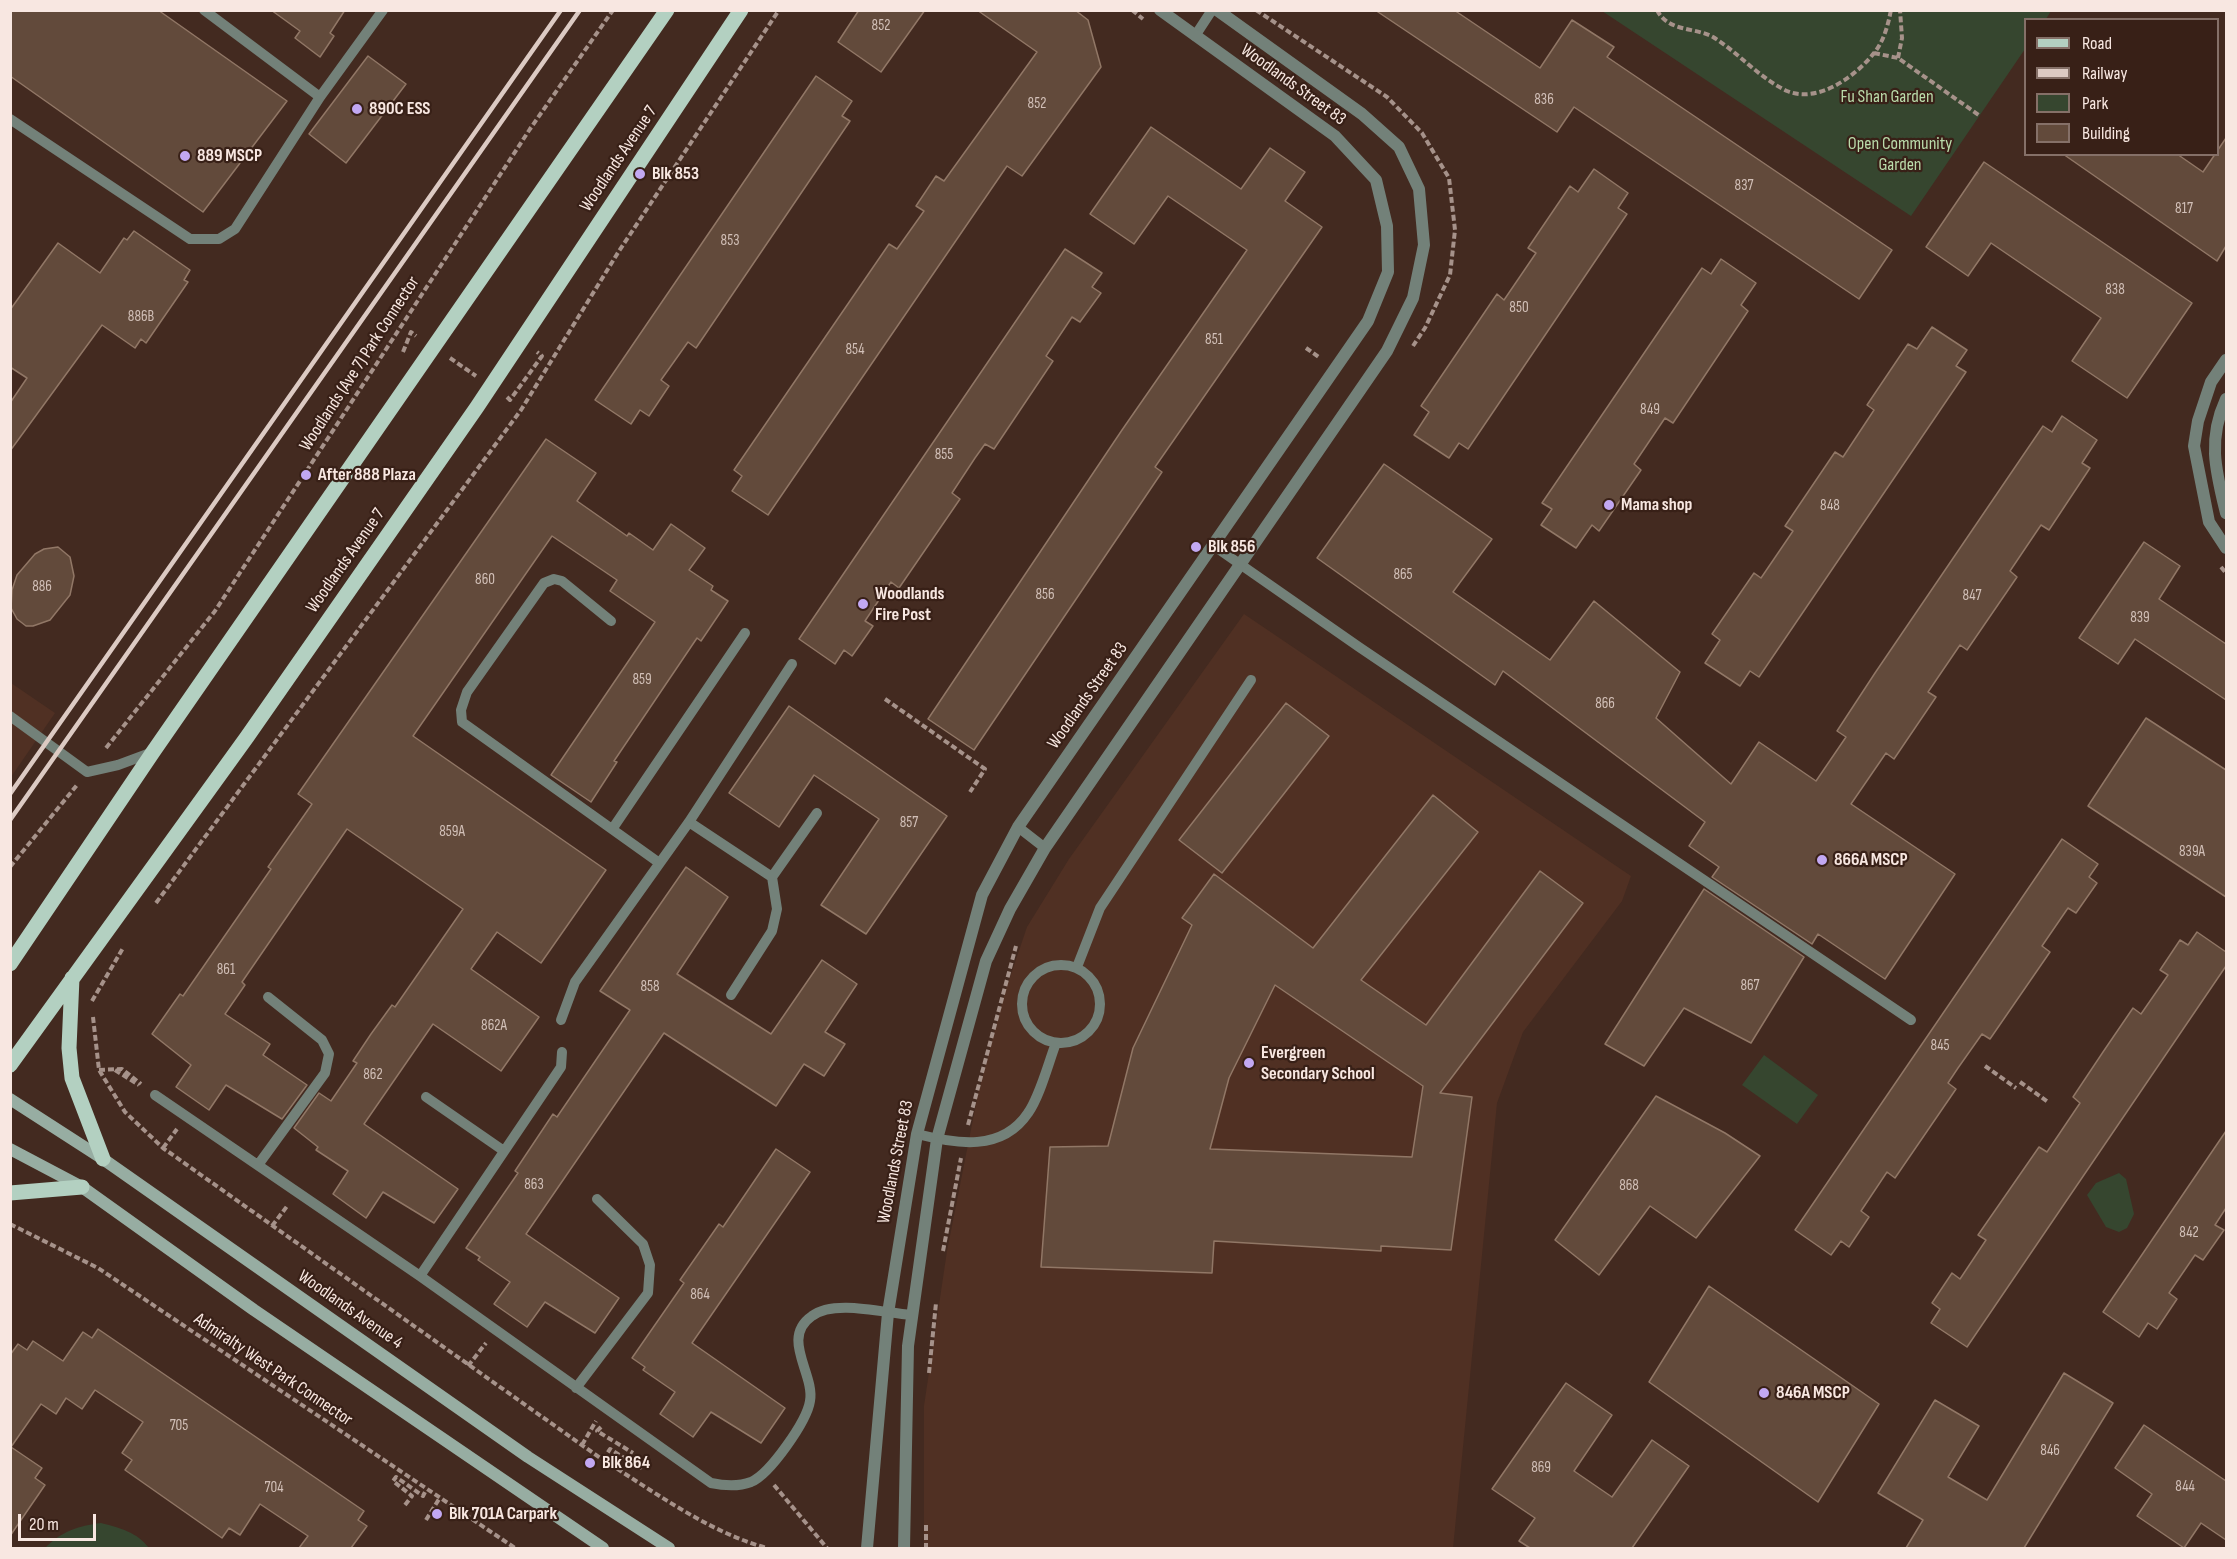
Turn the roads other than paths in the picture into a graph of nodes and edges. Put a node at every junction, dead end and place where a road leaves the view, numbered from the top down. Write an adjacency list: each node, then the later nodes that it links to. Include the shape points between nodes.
1 (204, 10): 9 (lane)
2 (383, 10): 9 (lane)
3 (667, 10): 22 (main road)
4 (741, 10): 34 (main road, Woodlands Avenue 7, via 477,407 247,737)
5 (1160, 10): 8 (street, Woodlands Street 83)
6 (1212, 10): 8 (lane)
7 (1217, 10): 16 (street, Woodlands Street 83, via 1362,114 1399,147 1419,189 1424,245 1413,298 1387,351)
8 (1195, 36): 14 (street, Woodlands Street 83, via 1335,136 1376,180 1388,226 1388,272 1368,321)
9 (320, 97): 10 (lane, via 235,229 219,239 190,239)
10 (10, 120)
11 (2226, 360): 15 (street, via 2211,382 2194,446 2209,522)
12 (2226, 399): 13 (street, via 2214,447)
13 (2226, 513)
14 (1215, 546): 16 (lane); 25 (street, Woodlands Street 83)
15 (2226, 548)
16 (1240, 563): 27 (street, Woodlands Street 83); 38 (lane)
17 (611, 621): 26 (lane, via 562,581 544,583 467,692 461,710 462,722)
18 (745, 633): 26 (lane)
19 (792, 664): 24 (lane)
20 (1251, 680): 33 (lane, via 1100,908)
21 (10, 716): 22 (lane, via 87,772)
22 (153, 752): 30 (main road)
23 (817, 813): 29 (lane)
24 (689, 822): 28 (lane); 29 (lane)
25 (1018, 827): 27 (lane); 45 (street, Woodlands Street 83, via 982,895)
26 (613, 828): 28 (lane)
27 (1045, 848): 46 (street, Woodlands Street 83, via 986,961)
28 (658, 862): 37 (lane, via 575,982)
29 (772, 877): 35 (lane, via 777,909 772,931)
30 (42, 917): 31 (main road); 32 (main road)
31 (10, 945)
32 (10, 964)
33 (1077, 967): 39 (lane, via 1096,983 1099,1014 1081,1039); 39 (lane, via 1063,964 1044,969 1028,981 1023,993 1025,1021 1043,1039)
34 (72, 978): 41 (main road, Woodlands Avenue 7); 49 (main road, via 72,1078)
35 (730, 995)
36 (268, 997): 50 (lane, via 322,1040 328,1054 325,1073)
37 (561, 1020)
38 (1911, 1020)
39 (1056, 1043): 46 (lane, via 1029,1113 1010,1132 996,1140)
40 (562, 1052): 48 (lane, via 561,1067)
41 (10, 1065)
42 (155, 1095): 50 (lane)
43 (426, 1097): 48 (lane)
44 (10, 1099): 49 (main road, Woodlands Avenue 4)
45 (917, 1134): 46 (lane); 55 (street, Woodlands Street 83)
46 (937, 1139): 56 (street, Woodlands Street 83)
47 (10, 1149): 51 (main road)
48 (504, 1151): 54 (lane)
49 (103, 1159): 59 (main road, Woodlands Avenue 4, via 528,1457)
50 (258, 1165): 54 (lane)
51 (82, 1187): 52 (main road); 58 (main road, via 244,1304)
52 (10, 1193)
53 (597, 1199): 57 (lane, via 643,1244 650,1265 648,1293)
54 (420, 1276): 57 (lane)
55 (888, 1313): 56 (lane); 57 (lane, via 830,1308 809,1317 799,1340 801,1363 811,1388 810,1402 791,1439 764,1473 737,1486 711,1483); 60 (street, Woodlands Street 83)
56 (911, 1315): 61 (street, Woodlands Street 83)
57 (576, 1388)
58 (603, 1548)
59 (669, 1548)
60 (867, 1548)
61 (904, 1548)

